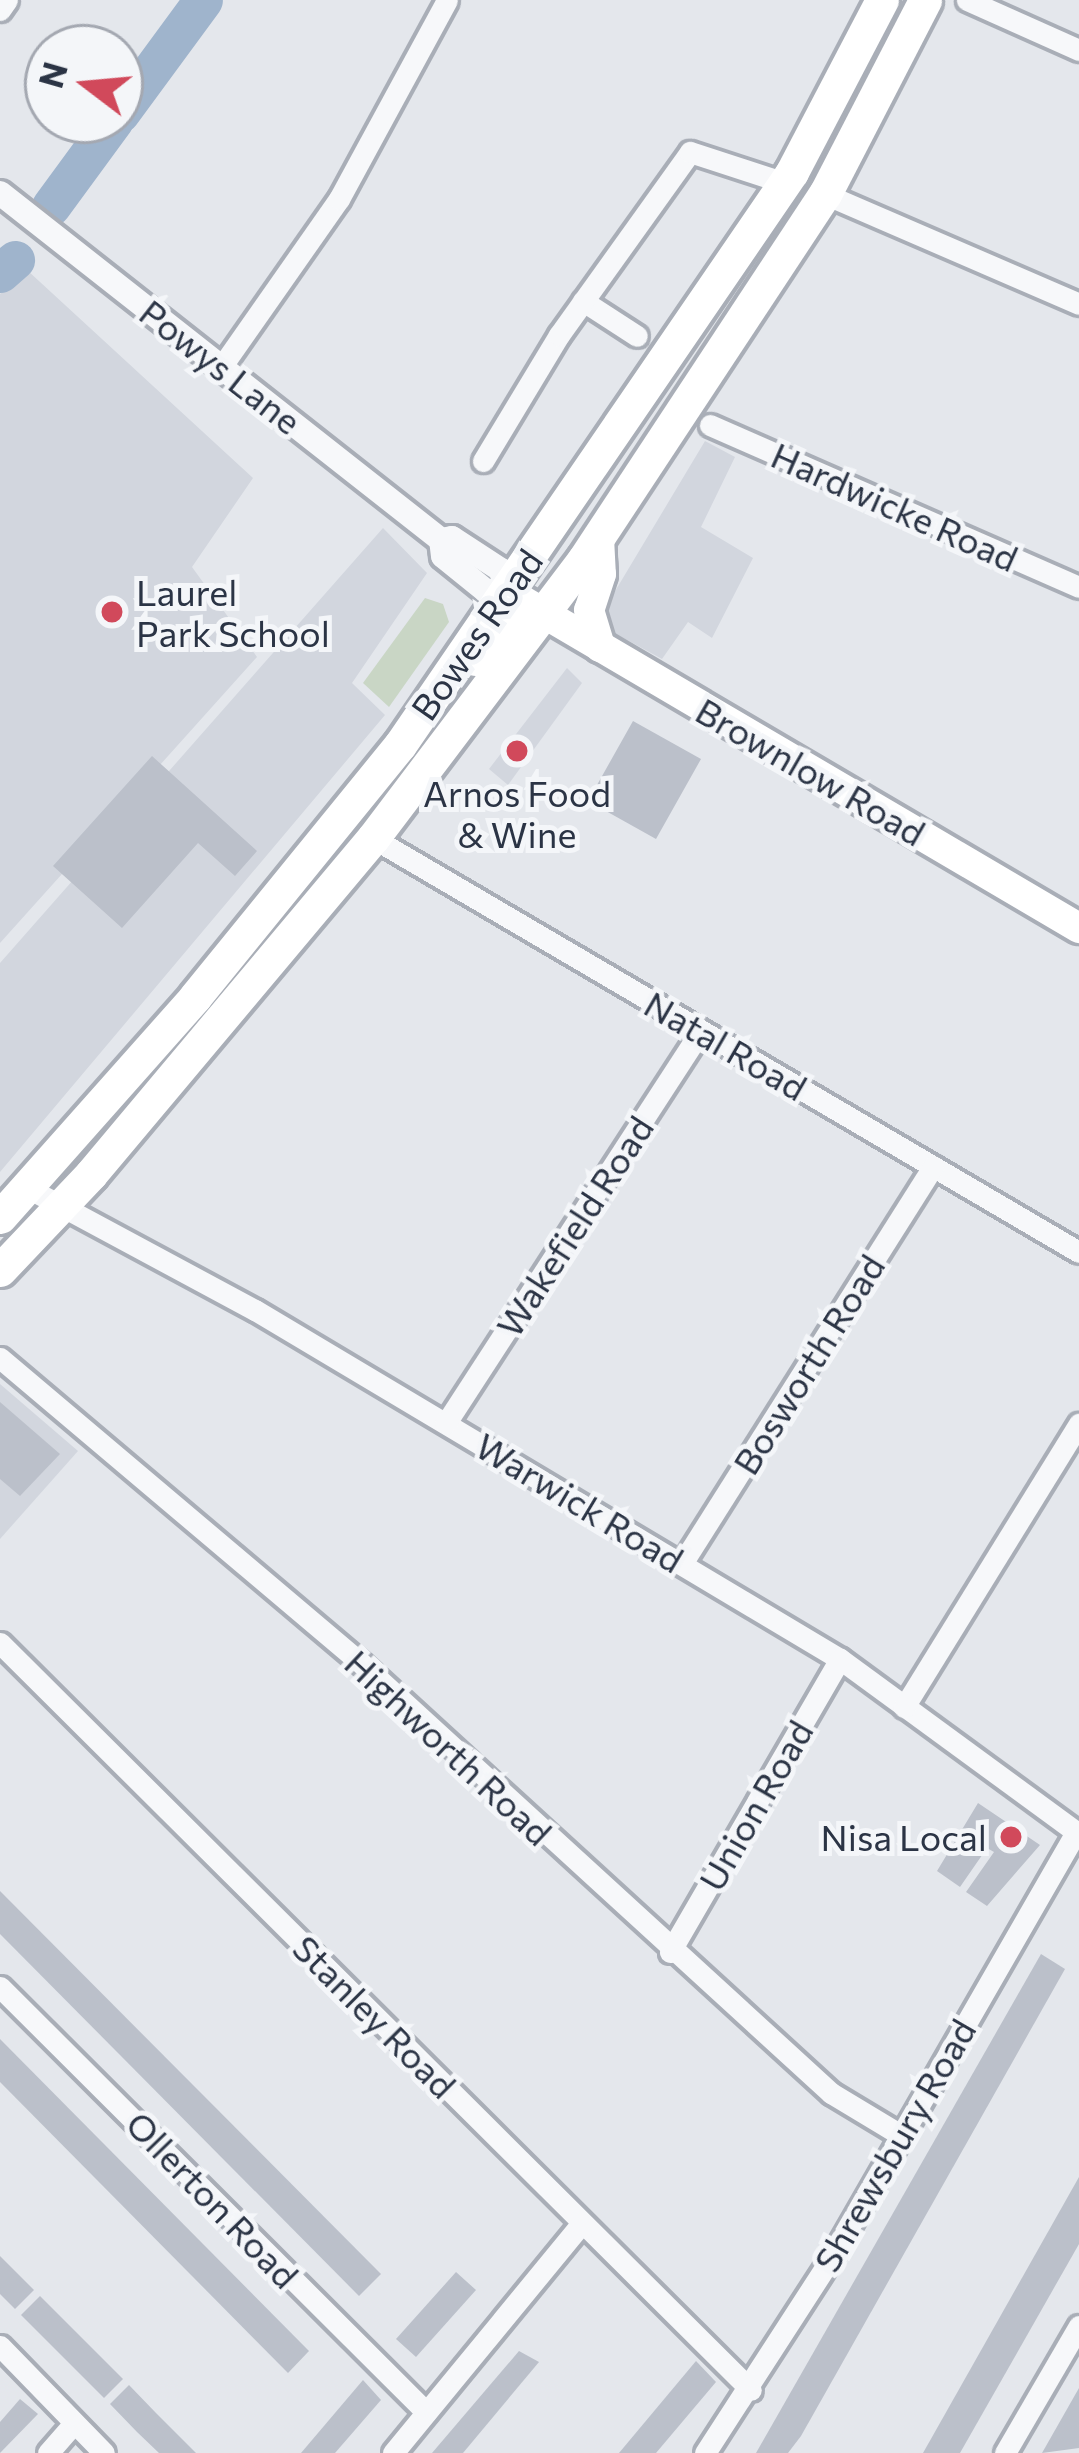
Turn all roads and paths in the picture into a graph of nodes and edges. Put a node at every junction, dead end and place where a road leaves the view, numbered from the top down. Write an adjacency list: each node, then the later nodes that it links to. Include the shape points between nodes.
1 (8, 0): 6 (street)
2 (447, 0): 14 (street, via 339,199)
3 (881, 0): 8 (highway, Bowes Road)
4 (926, 0): 10 (highway)
5 (967, 0): 7 (street)
6 (0, 10)
7 (1079, 50)
8 (785, 183): 11 (street, via 690,152); 19 (highway, Bowes Road)
9 (0, 194): 14 (street, Powys Lane)
10 (825, 194): 12 (street); 15 (highway)
11 (583, 301): 13 (street); 16 (street)
12 (1079, 304)
13 (638, 336)
14 (222, 366): 19 (street, Powys Lane, via 441,540 443,556 486,591)
15 (696, 419): 17 (highway, Bowes Road); 18 (street, Hardwicke Road)
16 (483, 461)
17 (599, 538): 20 (highway, Bowes Road); 21 (main road, via 602,574 589,610)
18 (1079, 587)
19 (506, 591): 20 (main road, Powys Lane); 22 (highway, Bowes Road)
20 (542, 614): 21 (main road, Brownlow Road); 22 (main road, via 507,618); 23 (highway, Bowes Road)
21 (600, 646): 24 (main road, Brownlow Road)
22 (400, 745): 27 (highway, Bowes Road)
23 (373, 838): 25 (street, Natal Road); 28 (highway, Bowes Road)
24 (1079, 928)
25 (701, 1030): 26 (street, Natal Road); 33 (street, Wakefield Road)
26 (933, 1166): 30 (street, Natal Road); 35 (street, Bosworth Road)
27 (28, 1188): 28 (street, Warwick Road); 29 (highway, Bowes Road)
28 (59, 1207): 31 (highway, Bowes Road); 33 (street, Warwick Road)
29 (0, 1217)
30 (1079, 1252)
31 (0, 1270)
32 (0, 1358): 40 (street, Highworth Road, via 362,1664)
33 (446, 1423): 35 (street, Warwick Road)
34 (1079, 1424): 38 (street)
35 (683, 1562): 37 (street, Warwick Road)
36 (0, 1643): 43 (street, Stanley Road)
37 (841, 1659): 38 (street, Warwick Road); 40 (street, Union Road)
38 (904, 1707): 39 (street, Warwick Road)
39 (1077, 1833): 42 (street, Shrewsbury Road)
40 (670, 1952): 42 (street, Highworth Road, via 831,2093)
41 (0, 1987): 47 (street, Ollerton Road)
42 (898, 2134): 46 (street, Shrewsbury Road)
43 (581, 2224): 46 (street, Stanley Road); 47 (street)
44 (1079, 2326): 53 (street)
45 (0, 2346): 48 (street)
46 (751, 2390): 52 (street, Shrewsbury Road)
47 (426, 2413): 51 (street)
48 (74, 2423): 49 (street); 50 (street)
49 (48, 2453)
50 (104, 2453)
51 (393, 2453)
52 (705, 2453)
53 (1005, 2453)

